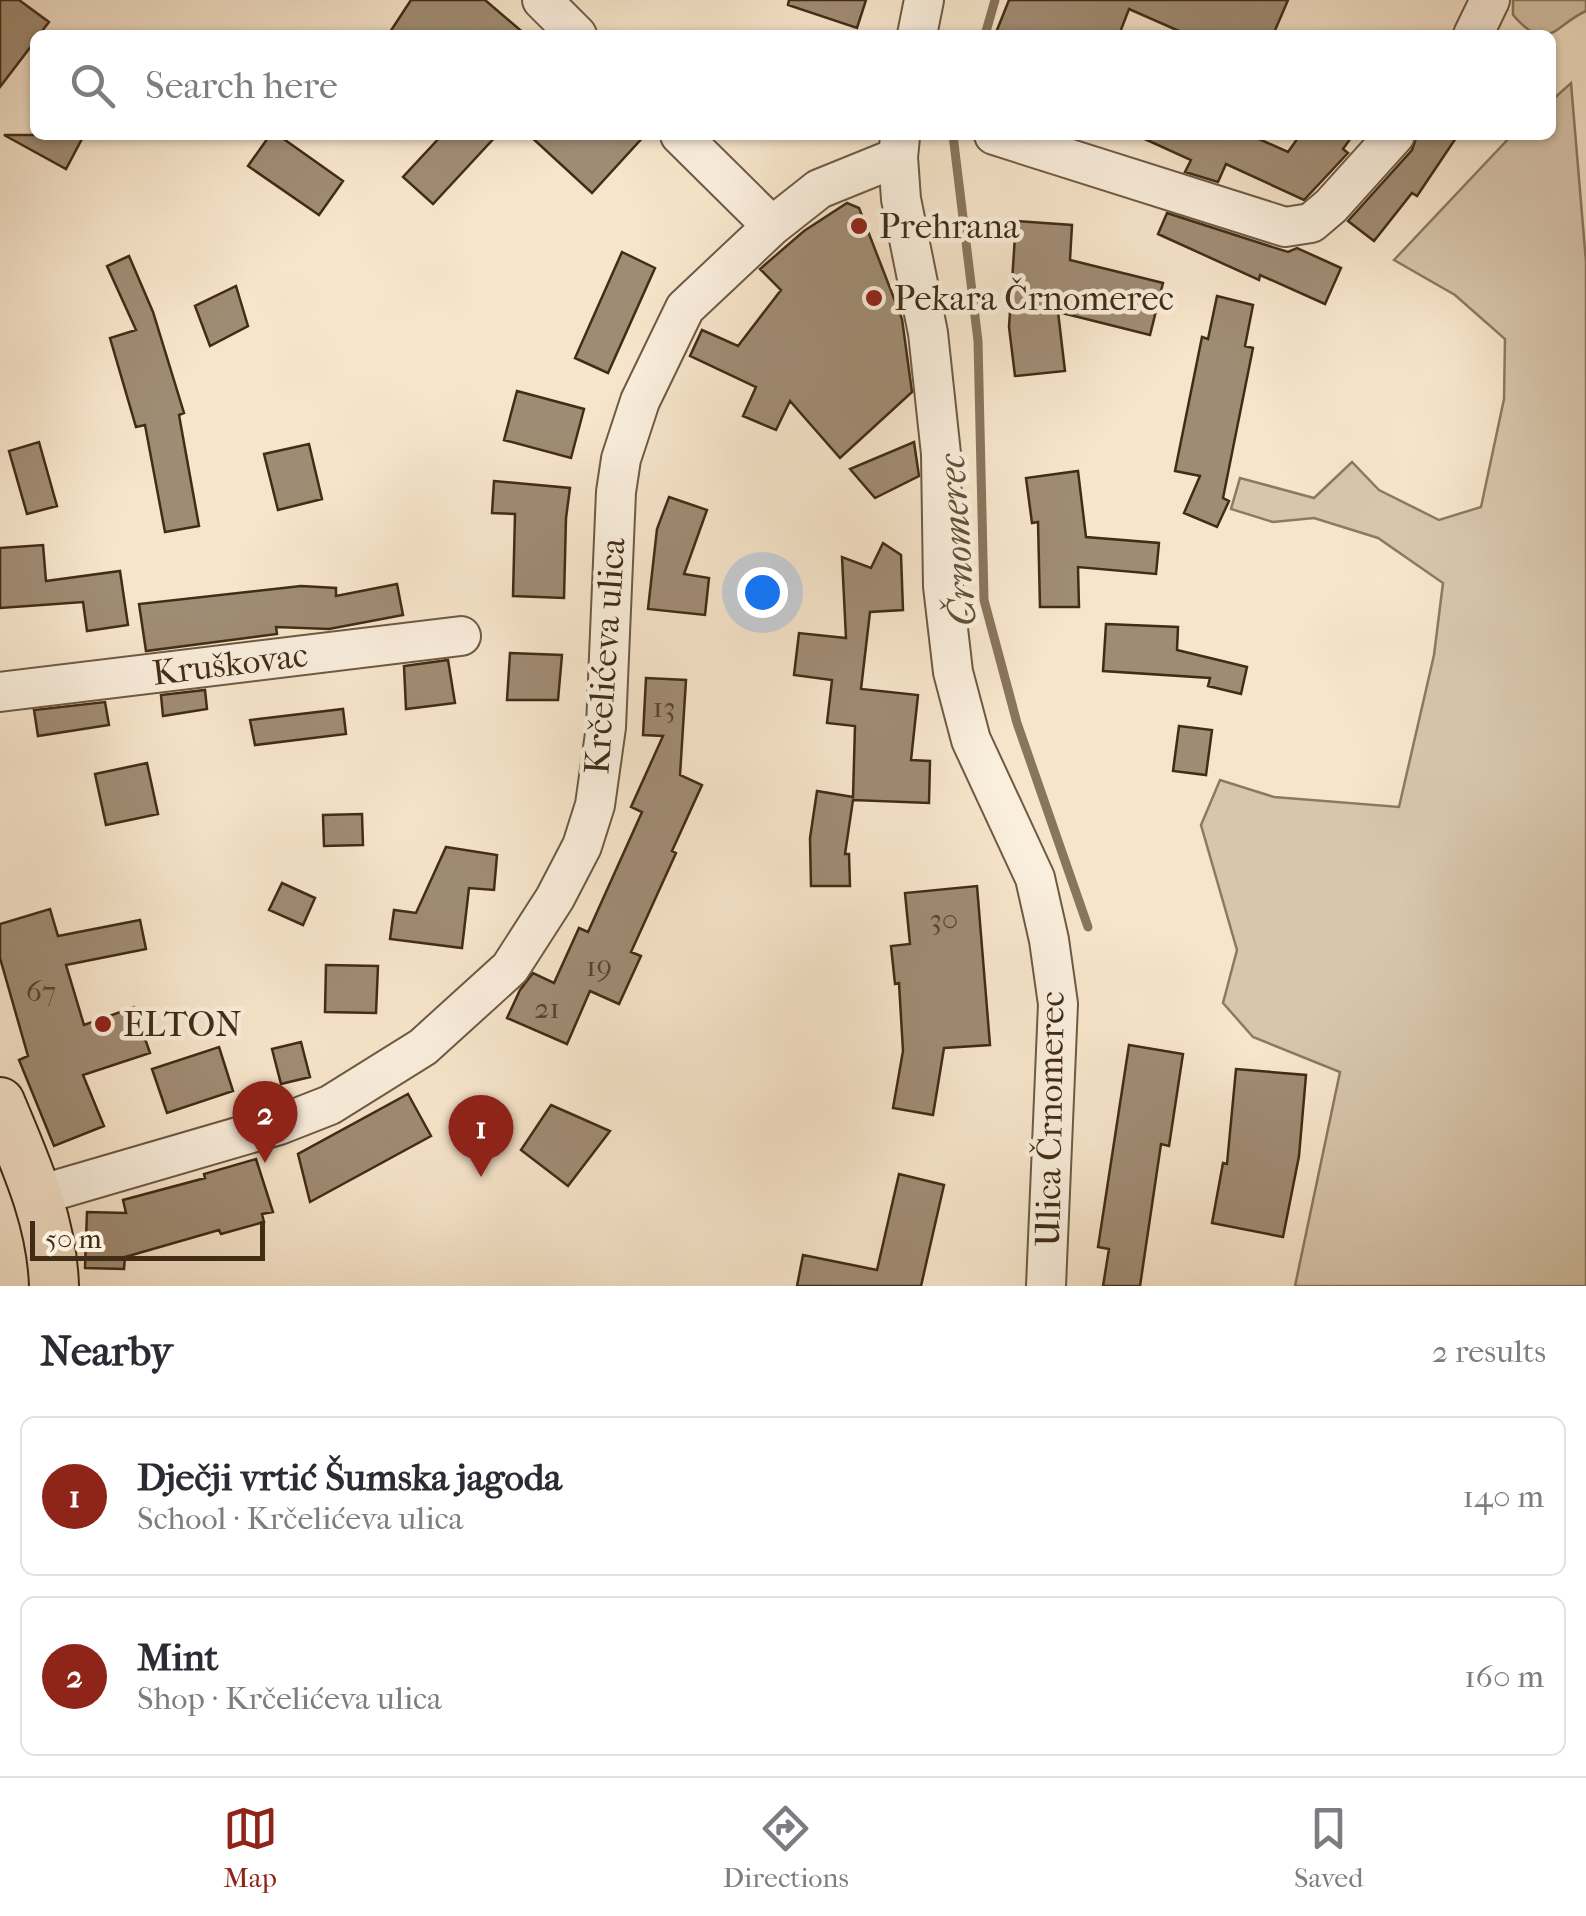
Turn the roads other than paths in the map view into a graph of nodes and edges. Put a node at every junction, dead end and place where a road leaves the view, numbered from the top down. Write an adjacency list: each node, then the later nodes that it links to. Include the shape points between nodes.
1 (542, 0): 4 (street)
2 (924, 0): 5 (street)
3 (1490, 0): 6 (street)
4 (573, 30)
5 (917, 30)
6 (1475, 30)
7 (685, 140): 11 (street)
8 (1010, 140): 9 (street, via 1286,228 1311,224)
9 (1390, 140)
10 (899, 146): 11 (street, Krčelićeva ulica, via 819,189); 17 (street, Ulica Črnomerec, via 901,199 941,454 943,586 954,672 971,740 1035,878 1056,988)
11 (772, 226): 15 (street, Krčelićeva ulica, via 685,308 640,401 616,492 606,727 594,805 572,864 510,968 423,1046 330,1105)
12 (461, 636): 13 (street, Kruškovac)
13 (0, 692)
14 (0, 1102): 15 (main road)
15 (40, 1196): 16 (main road)
16 (54, 1286)
17 (1046, 1286)

